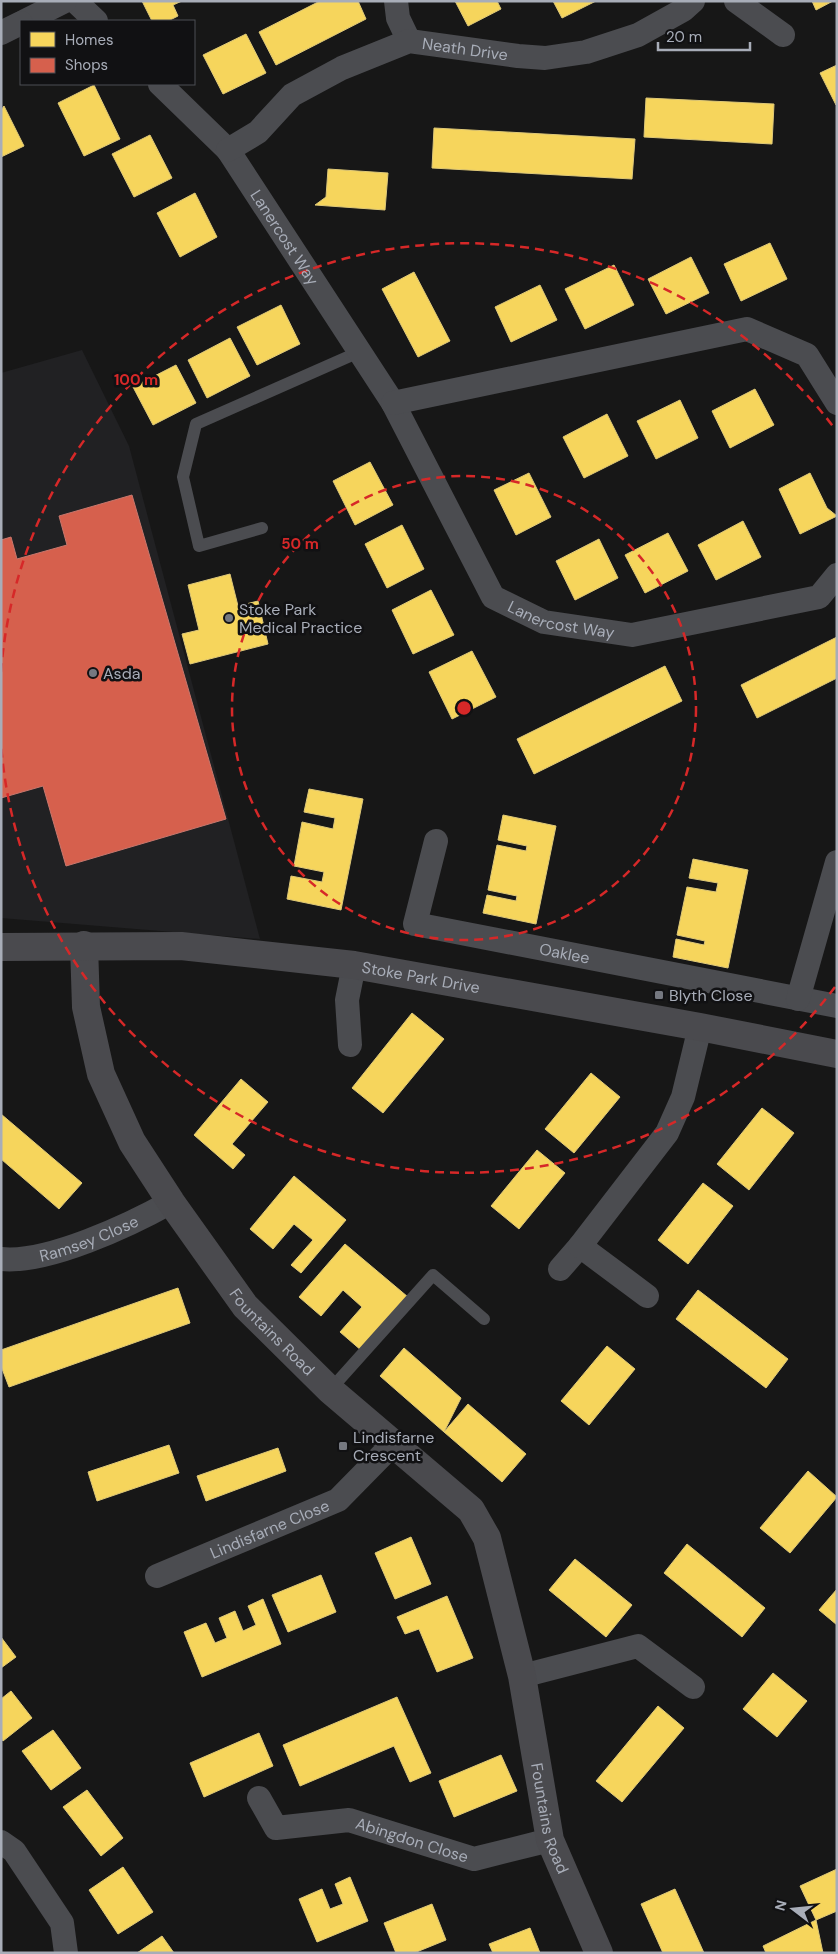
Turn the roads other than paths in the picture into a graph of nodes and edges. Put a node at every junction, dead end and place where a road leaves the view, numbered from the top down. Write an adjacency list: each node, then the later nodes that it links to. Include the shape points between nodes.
1 (65, 1): 6 (street)
2 (75, 1): 7 (street)
3 (396, 1): 11 (street, via 398,18)
4 (693, 1): 11 (street, Neath Drive, via 638,35 586,52 545,58)
5 (736, 1): 10 (street)
6 (27, 20)
7 (95, 20)
8 (20, 24): 9 (street)
9 (1, 33)
10 (783, 35)
11 (409, 41): 13 (street, Neath Drive, via 342,68 292,95 258,132)
12 (161, 85): 13 (street, Lanercost Way)
13 (228, 150): 14 (street, Lanercost Way)
14 (359, 352): 16 (street, Lanercost Way); 17 (lane, via 196,424 183,477 199,546)
15 (837, 402): 16 (street, via 807,355 747,329)
16 (393, 403): 18 (street, Lanercost Way, via 493,598 544,622 632,635 819,597)
17 (262, 528)
18 (837, 575)
19 (436, 840): 24 (street, Oaklee, via 415,924)
20 (837, 862): 24 (street)
21 (84, 945): 22 (street, Stoke Park Drive); 23 (street, Stoke Park Drive, via 181,946); 29 (street, Fountains Road, via 86,1007 101,1074 132,1142)
22 (1, 947)
23 (354, 965): 26 (street, Stoke Park Drive); 27 (street, via 347,1000)
24 (798, 999): 25 (street, Oaklee)
25 (837, 1006)
26 (700, 1027): 28 (street, Stoke Park Drive); 30 (street, via 683,1097 667,1133)
27 (350, 1045)
28 (837, 1054)
29 (171, 1202): 31 (street, Ramsey Close, via 130,1225 48,1254); 35 (street, Fountains Road, via 245,1306)
30 (580, 1246): 32 (street); 33 (street)
31 (1, 1258)
32 (560, 1268)
33 (647, 1296)
34 (484, 1319): 35 (lane, via 433,1275)
35 (330, 1390): 36 (street, Fountains Road)
36 (393, 1444): 37 (street, Lindisfarne Close, via 338,1500); 38 (street, Fountains Road, via 471,1510 487,1538)
37 (158, 1576)
38 (522, 1676): 39 (street, via 638,1646); 41 (street, Fountains Road)
39 (693, 1687)
40 (260, 1798): 41 (street, Abingdon Close, via 276,1828 349,1820 474,1859)
41 (550, 1840): 44 (street, Fountains Road)
42 (1, 1842): 43 (street, via 14,1851 62,1923)
43 (66, 1953)
44 (599, 1953)

